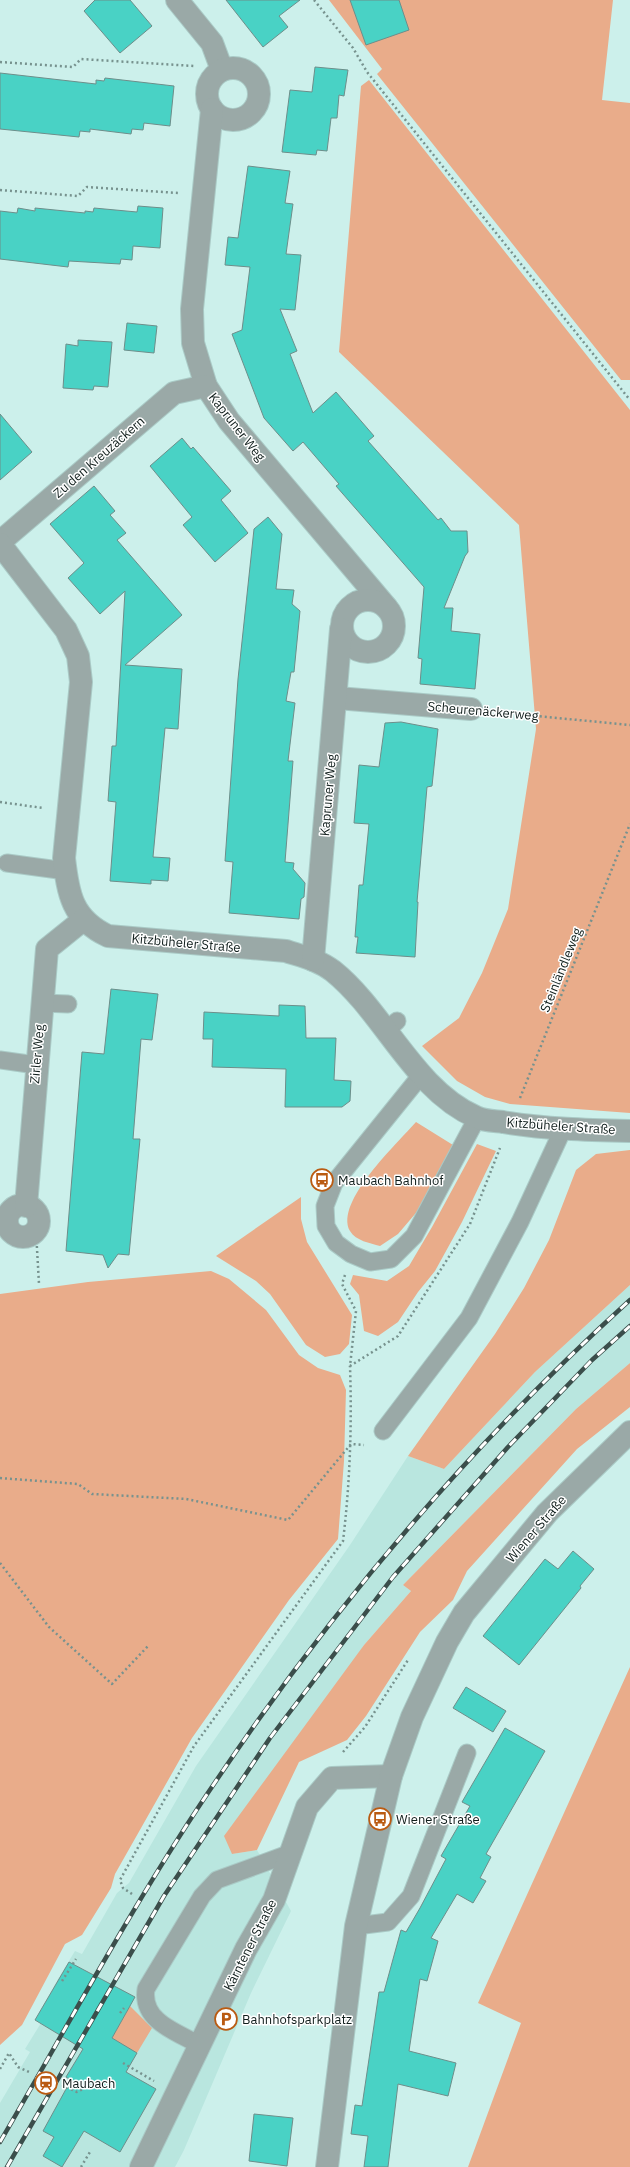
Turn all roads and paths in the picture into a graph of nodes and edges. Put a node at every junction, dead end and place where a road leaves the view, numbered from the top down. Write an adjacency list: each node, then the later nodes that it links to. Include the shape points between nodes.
1 (176, 0): 4 (street, via 212,43)
2 (314, 0): 9 (path, via 353,48 368,72)
3 (0, 62): 4 (path, via 73,67 81,59)
4 (222, 69): 5 (street, via 207,89); 5 (street, via 239,68 253,76 260,93 258,102 254,110 239,120 221,118)
5 (212, 109): 7 (street, Kapruner Weg)
6 (0, 190): 7 (path, via 78,196 87,188)
7 (203, 195): 8 (street, Kapruner Weg, via 192,309 193,342)
8 (206, 386): 10 (street, Zu den Kreuzäckern, via 174,393); 11 (street, Kapruner Weg, via 229,421)
9 (630, 400)
10 (0, 543): 17 (street, Kitzbüheler Straße, via 66,630 78,656 81,682)
11 (387, 608): 12 (street, via 373,600 357,602 345,613); 12 (street, via 394,625 388,642 382,648 369,652 355,650 348,644)
12 (341, 629): 13 (street, Kapruner Weg)
13 (337, 698): 14 (street, Scheurenäckerweg); 22 (street, Kapruner Weg)
14 (471, 709): 15 (path, Scheurenäckerweg)
15 (630, 725)
16 (0, 802): 17 (path)
17 (69, 812): 20 (street, Kitzbüheler Straße, via 64,858)
18 (630, 824): 29 (path, Steinländleweg)
19 (7, 863): 20 (lane)
20 (66, 870): 21 (street, Kitzbüheler Straße, via 71,896)
21 (83, 920): 22 (street, Kitzbüheler Straße, via 108,936 286,951); 23 (street, Zirler Weg, via 47,949)
22 (314, 960): 27 (street, Kitzbüheler Straße, via 332,970 392,1026)
23 (42, 1003): 24 (lane); 26 (street, Zirler Weg)
24 (68, 1004)
25 (0, 1060): 26 (lane)
26 (36, 1065): 32 (street, Zirler Weg)
27 (422, 1074): 28 (street, Kitzbüheler Straße, via 448,1101); 34 (lane, via 334,1183 325,1206 326,1226 336,1243)
28 (477, 1118): 29 (street, Kitzbüheler Straße); 34 (lane, via 414,1236 391,1259 370,1262)
29 (510, 1123): 30 (street, Kitzbüheler Straße); 36 (path, Steinländleweg, via 470,1224 398,1336)
30 (564, 1128): 31 (street, Kitzbüheler Straße); 37 (lane, via 520,1222 468,1318)
31 (630, 1130)
32 (12, 1214): 33 (street, Zirler Weg, via 7,1224 16,1236 26,1237)
33 (36, 1231): 35 (path)
34 (351, 1254): 36 (path, via 342,1284 356,1310)
35 (39, 1284)
36 (350, 1366): 39 (path)
37 (383, 1431)
38 (630, 1432): 45 (street, Wiener Straße, via 547,1513 464,1613 447,1642 412,1717)
39 (351, 1444): 40 (path, via 288,1520 186,1499 92,1494 78,1484); 48 (path, via 343,1541 194,1746 120,1880 123,1888)
40 (0, 1478)
41 (0, 1563): 42 (path, via 49,1627 112,1684)
42 (149, 1645)
43 (410, 1656): 46 (path, via 365,1727 345,1747)
44 (467, 1753): 49 (lane, via 411,1896 388,1922)
45 (391, 1776): 46 (street); 49 (street, Wiener Straße)
46 (332, 1778): 47 (street, Kärntener Straße, via 307,1807)
47 (292, 1853): 52 (street, Kärntener Straße, via 274,1900 246,1948); 52 (lane, via 217,1880 202,1896 146,1989 148,2011 157,2021)
48 (132, 1894)
49 (356, 1926): 62 (street, Wiener Straße)
50 (76, 1959): 51 (path)
51 (62, 1982)
52 (200, 2045): 61 (street, Kärntener Straße)
53 (123, 2063): 56 (path)
54 (0, 2069): 55 (path, via 9,2053 18,2068)
55 (28, 2072)
56 (158, 2083)
57 (62, 2085): 58 (path, via 77,2092)
58 (91, 2085)
59 (90, 2152): 60 (path)
60 (81, 2167)
61 (141, 2167)
62 (327, 2167)

